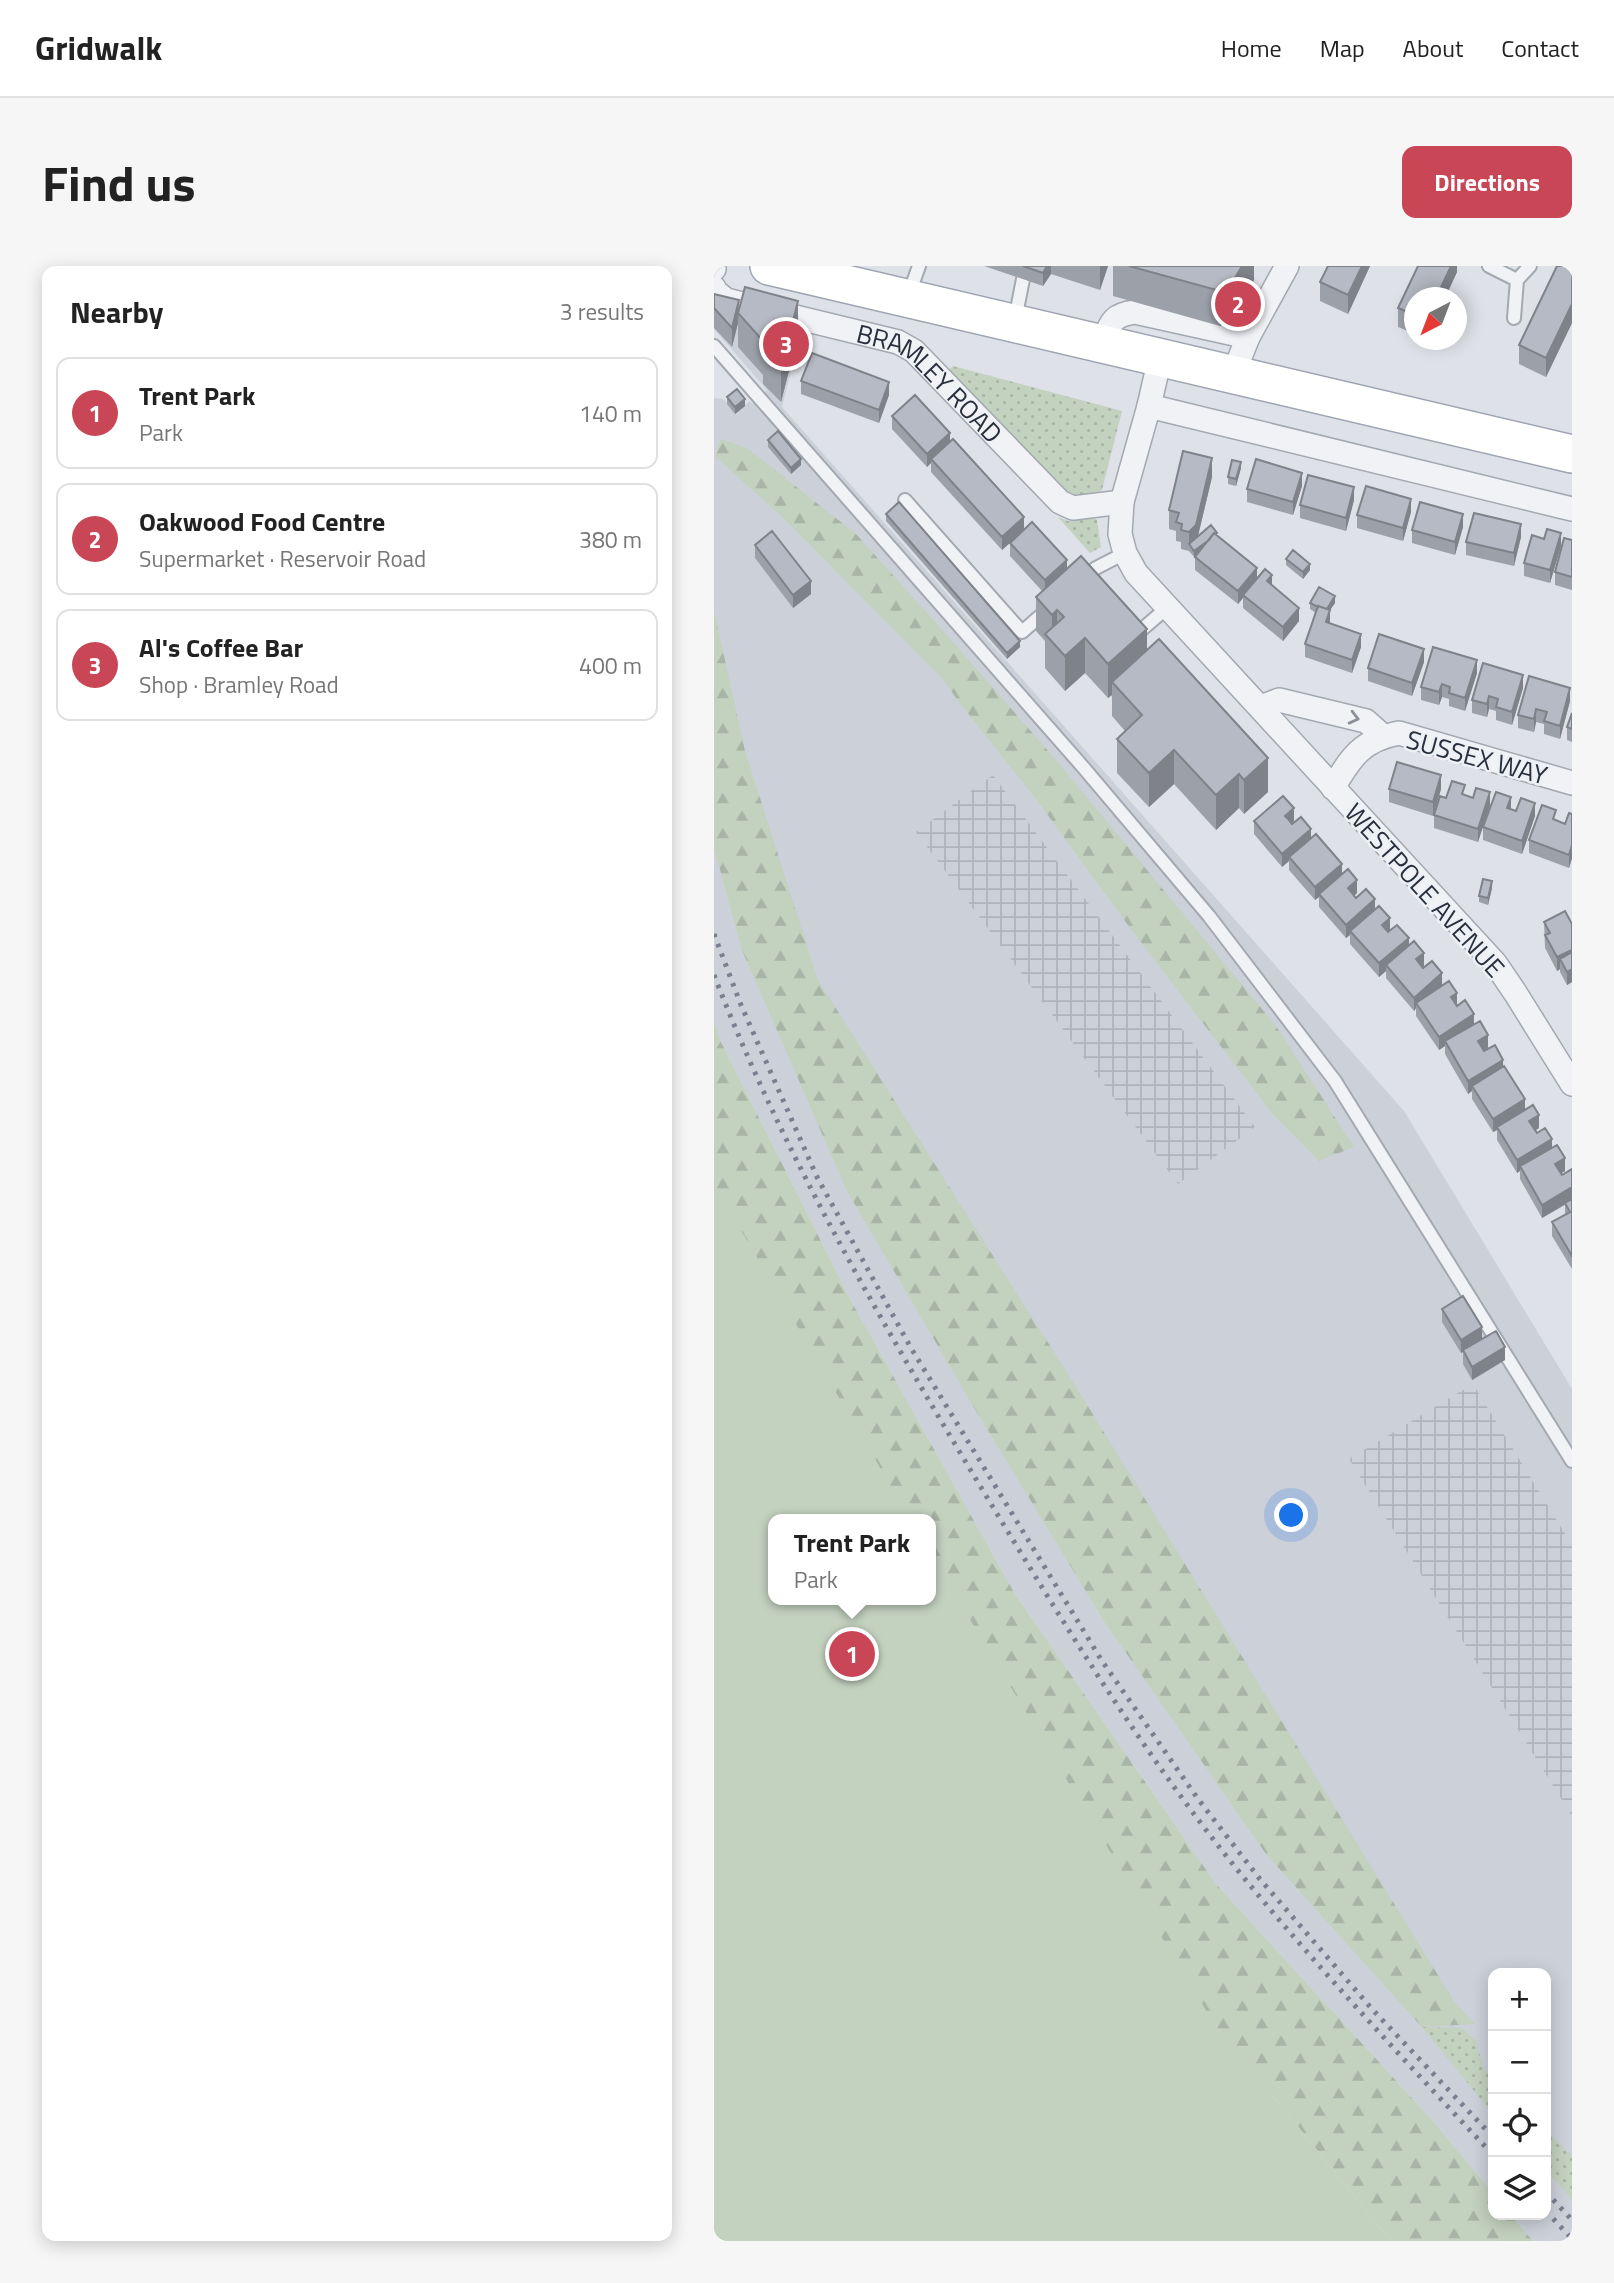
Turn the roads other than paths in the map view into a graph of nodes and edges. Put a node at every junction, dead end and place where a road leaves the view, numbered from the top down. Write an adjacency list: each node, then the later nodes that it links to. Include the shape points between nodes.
1 (769, 266): 7 (main road, BRAMLEY ROAD)
2 (1287, 266): 11 (street)
3 (1489, 266): 6 (lane)
4 (1530, 266): 6 (lane)
5 (1023, 279): 10 (lane)
6 (1517, 280): 9 (lane)
7 (914, 282): 10 (main road, BRAMLEY ROAD)
8 (714, 288): 19 (street, BRAMLEY ROAD, via 726,300 898,342 914,351 1060,502 1073,509)
9 (1514, 317)
10 (1014, 323): 12 (main road, BRAMLEY ROAD)
11 (1248, 337): 12 (street, via 1135,312 1120,314 1111,322); 15 (street)
12 (1103, 344): 14 (main road, BRAMLEY ROAD)
13 (714, 346): 29 (lane, via 1209,916 1335,1081)
14 (1160, 358): 15 (main road, BRAMLEY ROAD); 16 (street)
15 (1233, 375): 17 (main road, BRAMLEY ROAD)
16 (1149, 406): 19 (street); 20 (street)
17 (1572, 454)
18 (905, 500): 21 (lane, via 1022,632 1096,568)
19 (1122, 502): 21 (street, via 1119,534)
20 (1572, 509)
21 (1125, 553): 22 (street, via 1136,573)
22 (1168, 607): 23 (lane); 24 (street)
23 (1128, 642)
24 (1261, 708): 25 (street, SUSSEX WAY, one-way to 25, via 1279,700 1366,721); 27 (street, WESTPOLE AVENUE)
25 (1382, 736): 26 (street, SUSSEX WAY, via 1399,733); 27 (street, SUSSEX WAY, via 1349,760)
26 (1572, 783)
27 (1333, 788): 28 (street, WESTPOLE AVENUE, via 1495,963)
28 (1572, 1084)
29 (1572, 1461)

